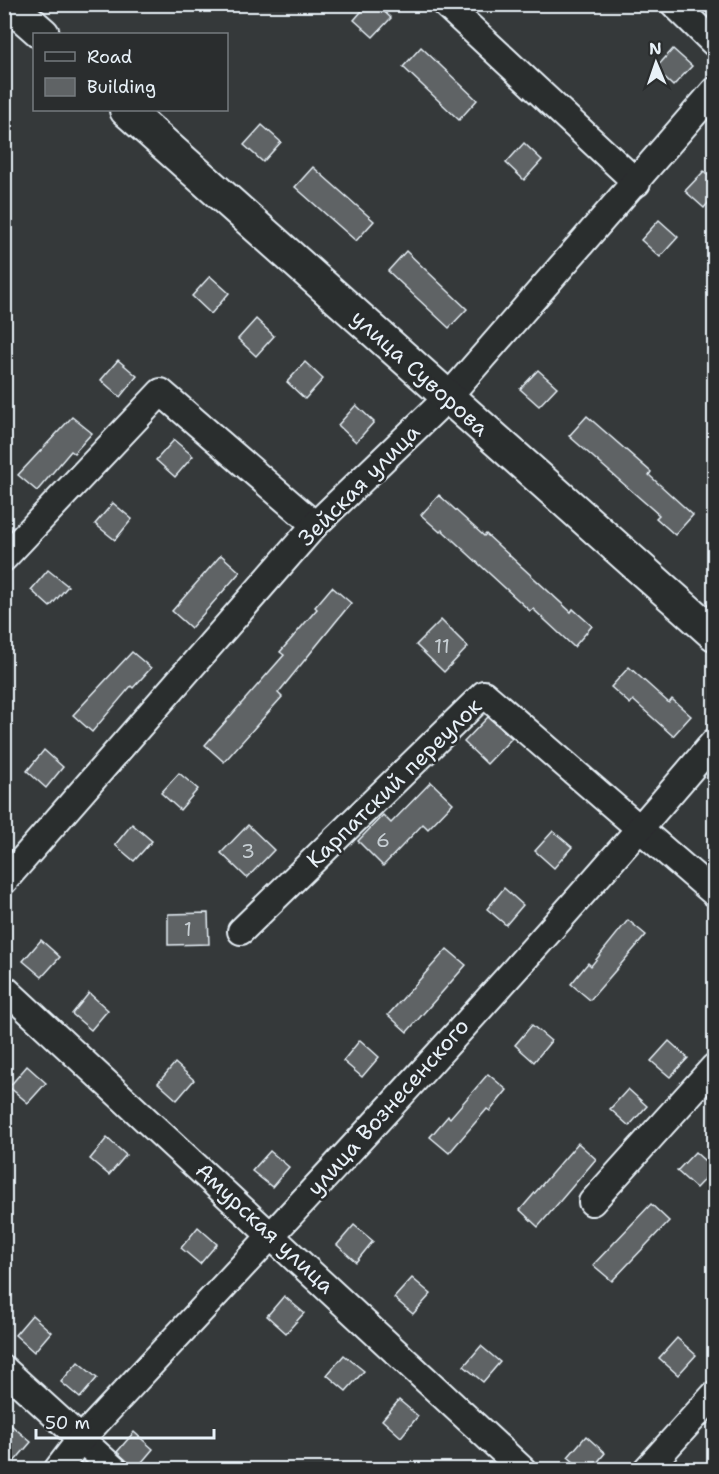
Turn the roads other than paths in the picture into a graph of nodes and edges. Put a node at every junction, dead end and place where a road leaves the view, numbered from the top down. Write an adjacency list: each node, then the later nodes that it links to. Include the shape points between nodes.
1 (9, 4): 4 (main road)
2 (445, 4): 8 (street)
3 (674, 4): 5 (street)
4 (42, 33)
5 (714, 43)
6 (714, 91): 8 (street, Зейская улица)
7 (127, 111): 9 (main road, улица Суворова)
8 (637, 183): 9 (street, Зейская улица)
9 (447, 398): 10 (street, Зейская улица); 12 (main road, улица Суворова)
10 (315, 525): 11 (street, via 161,392); 15 (street, Зейская улица)
11 (4, 558)
12 (714, 634)
13 (714, 742): 14 (street, улица Вознесенского)
14 (639, 830): 16 (street, Карпатский переулок); 17 (street, Карпатский переулок, via 484,694); 21 (street, улица Вознесенского)
15 (4, 881)
16 (714, 893)
17 (241, 931)
18 (4, 988): 21 (street, Амурская улица)
19 (714, 1067): 20 (street)
20 (592, 1202)
21 (273, 1234): 24 (street, улица Вознесенского); 27 (street, Амурская улица)
22 (4, 1369): 24 (street)
23 (714, 1395): 28 (street)
24 (80, 1440): 25 (street, улица Вознесенского); 26 (street)
25 (57, 1470)
26 (115, 1470)
27 (523, 1470)
28 (646, 1470)

